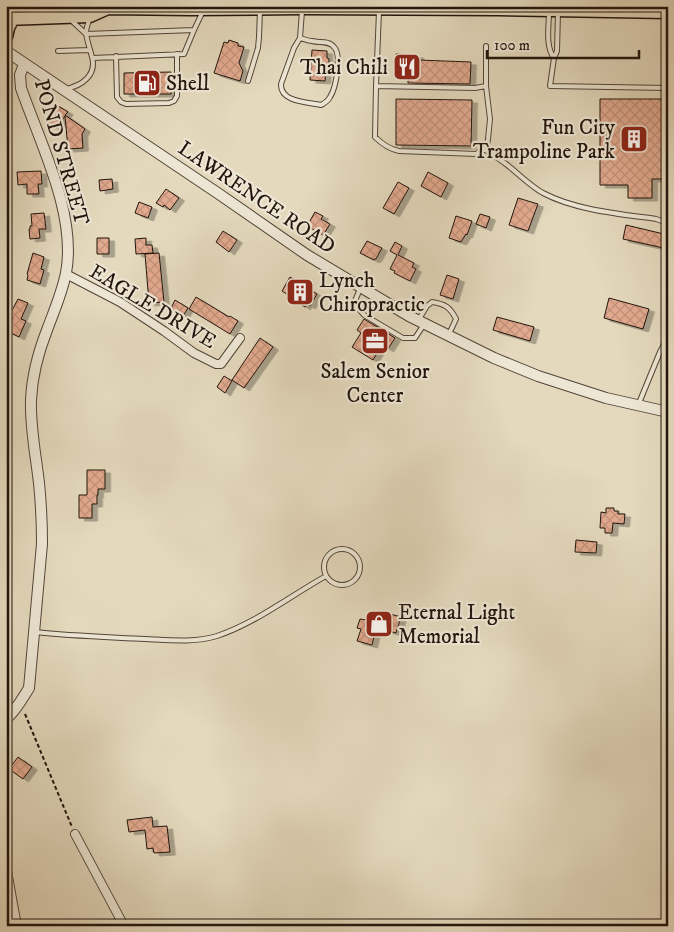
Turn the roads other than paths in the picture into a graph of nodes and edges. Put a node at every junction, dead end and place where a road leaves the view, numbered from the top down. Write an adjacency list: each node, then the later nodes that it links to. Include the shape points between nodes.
1 (668, 6): 12 (lane)
2 (243, 7): 5 (main road); 6 (main road)
3 (335, 7): 7 (main road); 8 (main road)
4 (399, 7): 8 (main road); 9 (main road)
5 (196, 8): 10 (main road); 15 (lane)
6 (260, 8): 7 (main road); 42 (lane, via 260,37)
7 (302, 8): 22 (lane)
8 (379, 8): 43 (lane)
9 (499, 8): 11 (main road)
10 (104, 9): 13 (main road); 18 (lane, via 88,23)
11 (546, 9): 12 (main road); 40 (lane, via 550,52); 40 (lane, via 557,51)
12 (668, 12)
13 (66, 16): 14 (main road); 18 (lane)
14 (10, 18): 20 (main road)
15 (194, 30): 16 (lane); 33 (lane, via 184,54)
16 (169, 31): 17 (lane, via 155,34); 19 (lane)
17 (132, 32): 18 (lane); 21 (lane)
18 (86, 34): 26 (lane)
19 (169, 36)
20 (6, 37)
21 (132, 38)
22 (300, 38): 22 (lane, via 281,89 289,98 321,105 330,97 334,87 338,56 329,43)
23 (486, 46): 44 (lane)
24 (144, 49): 38 (lane)
25 (169, 49): 32 (lane)
26 (90, 50): 30 (lane); 39 (lane)
27 (133, 50): 37 (lane)
28 (156, 50): 34 (lane)
29 (6, 51): 41 (street, LAWRENCE ROAD)
30 (58, 51)
31 (121, 51): 36 (lane)
32 (170, 54): 33 (lane); 34 (lane)
33 (177, 54): 35 (lane, via 177,96 169,104 121,102 117,98)
34 (156, 55): 38 (lane)
35 (116, 56): 36 (lane); 39 (lane)
36 (121, 56): 37 (lane)
37 (133, 56): 38 (lane)
38 (144, 56)
39 (92, 58): 46 (lane, via 90,75 78,85)
40 (554, 58): 45 (lane, via 550,86)
41 (24, 64): 46 (street, LAWRENCE ROAD); 49 (street, POND STREET, via 20,75 21,88 56,184 66,224)
42 (248, 81)
43 (376, 86): 44 (lane); 47 (lane, via 375,137 382,144 399,151 476,154)
44 (486, 86): 47 (lane, via 490,119)
45 (668, 88)
46 (63, 89): 50 (street, LAWRENCE ROAD, via 307,256)
47 (484, 149): 48 (lane, via 543,193 564,202)
48 (668, 223)
49 (66, 274): 54 (street, EAGLE DRIVE, via 120,302 194,353 216,364 220,364); 58 (street, POND STREET, via 33,378 32,425 42,520)
50 (361, 288): 51 (street, LAWRENCE ROAD); 51 (lane, via 354,303 364,314 402,338 415,338)
51 (421, 322): 52 (street, LAWRENCE ROAD); 52 (lane, via 427,306 432,302 443,304 456,319)
52 (448, 336): 55 (street, LAWRENCE ROAD, via 538,376)
53 (668, 337): 55 (lane)
54 (240, 338)
55 (638, 406): 56 (street, LAWRENCE ROAD)
56 (668, 412)
57 (326, 576): 57 (lane, via 332,583 350,584 360,570 358,558 343,549 332,552 325,562); 58 (lane, via 246,624 205,639)
58 (34, 632): 59 (street, POND STREET, via 29,688)
59 (6, 718)
60 (75, 834): 63 (street)
61 (6, 871): 62 (street)
62 (16, 926)
63 (124, 926)

